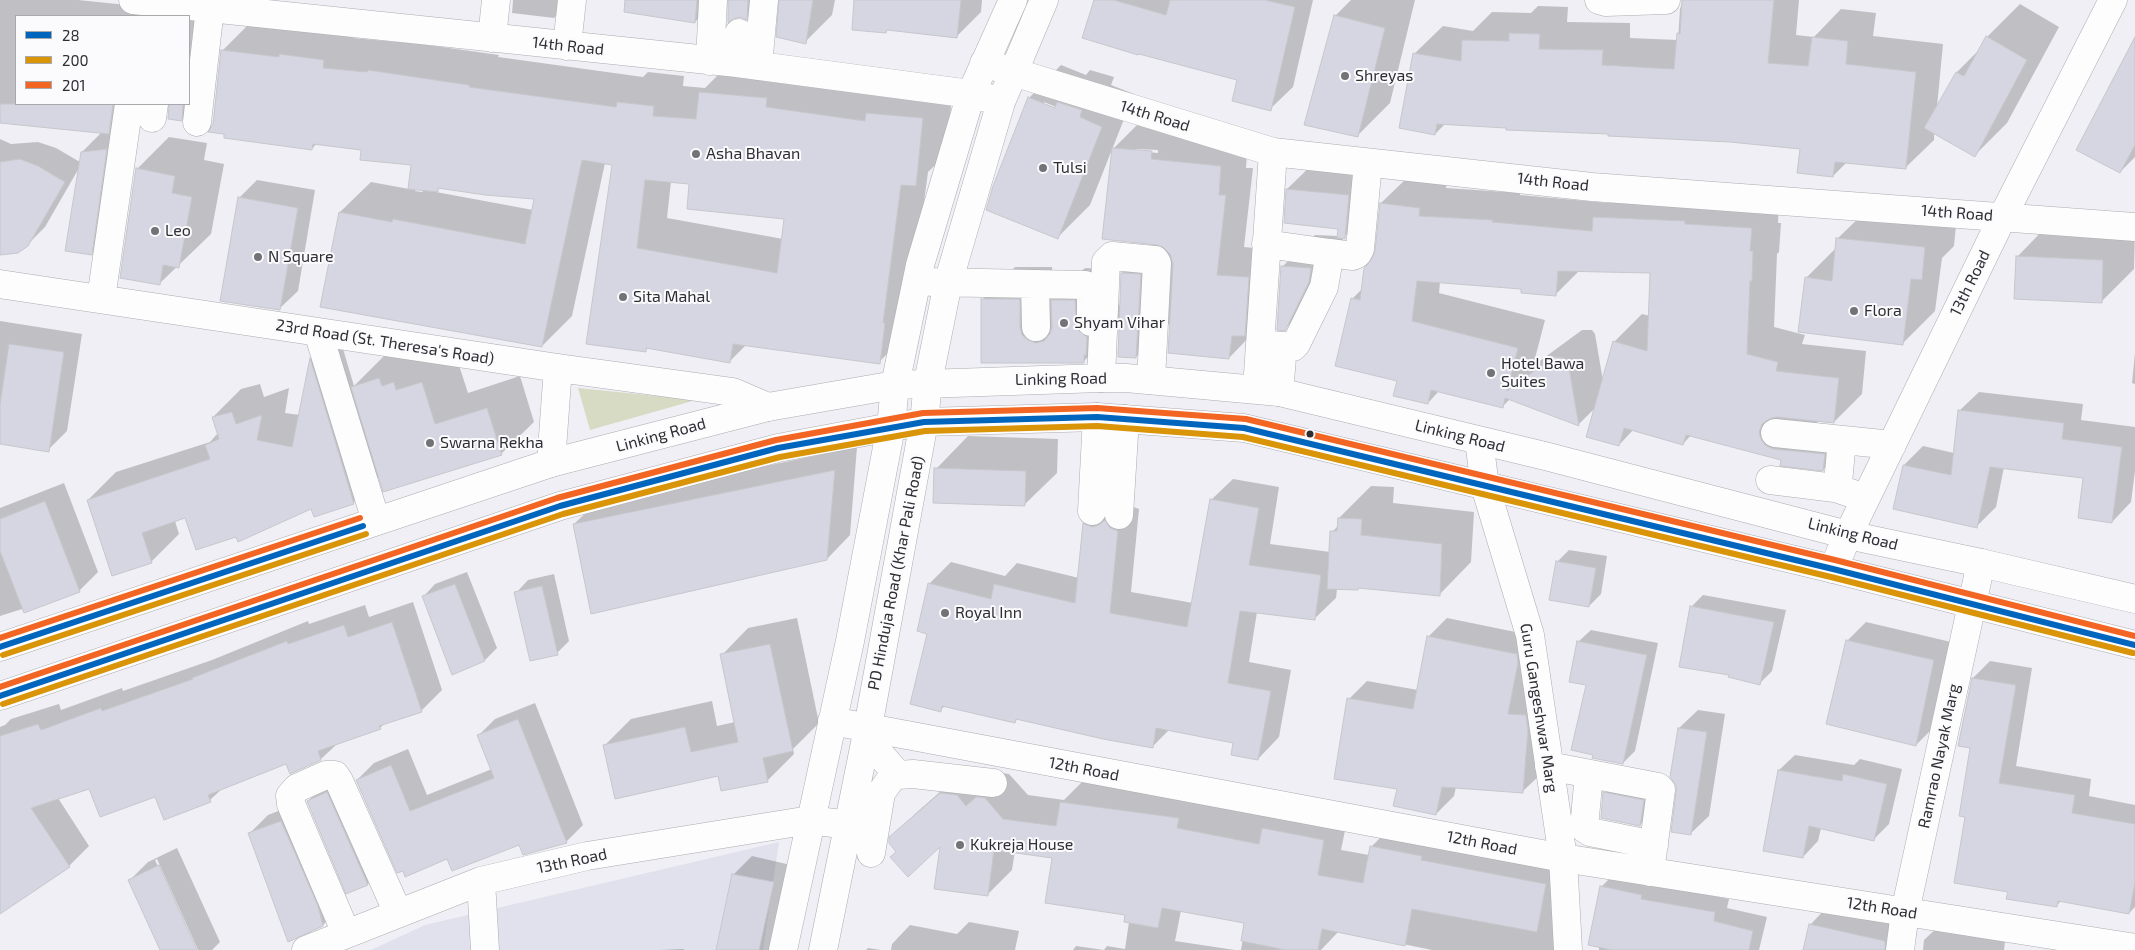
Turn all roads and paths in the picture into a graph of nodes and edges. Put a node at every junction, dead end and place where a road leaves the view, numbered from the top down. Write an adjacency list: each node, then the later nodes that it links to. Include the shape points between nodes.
1 (496, 0): 14 (street)
2 (572, 0): 13 (street)
3 (714, 0): 15 (street)
4 (764, 0): 17 (street)
5 (1013, 0): 16 (street)
6 (1044, 0): 18 (street, PD Hinduja Road (Khar Pali Road))
7 (1599, 0): 8 (street)
8 (1666, 0)
9 (2113, 0): 25 (street, 13th Road)
10 (150, 8): 11 (street, 14th Road)
11 (210, 8): 14 (street, 14th Road); 22 (street)
12 (739, 33): 17 (street)
13 (541, 34): 14 (street, 14th Road); 15 (street, 14th Road)
14 (492, 38)
15 (710, 60): 17 (street, 14th Road)
16 (984, 63): 18 (street, 14th Road); 19 (street)
17 (748, 65): 19 (street, 14th Road)
18 (1012, 73): 20 (street, PD Hinduja Road (Khar Pali Road)); 23 (street, 14th Road)
19 (971, 94): 20 (street, 14th Road); 29 (street)
20 (1001, 102): 30 (street, PD Hinduja Road (Khar Pali Road))
21 (129, 105): 33 (street)
22 (198, 122)
23 (1273, 161): 24 (street, 14th Road); 27 (street)
24 (1367, 171): 25 (street, 14th Road); 28 (street, via 1360,249 1353,256)
25 (2003, 216): 26 (street, 14th Road); 51 (street, 13th Road)
26 (2135, 226)
27 (1266, 244): 28 (street); 36 (street)
28 (1330, 254): 36 (street, via 1324,287 1296,344 1293,347)
29 (916, 282): 30 (street); 41 (street)
30 (948, 283): 32 (street); 40 (street, PD Hinduja Road (Khar Pali Road))
31 (0, 284): 33 (street, 23rd Road (St. Theresa's Road))
32 (1035, 284): 34 (street); 38 (street, via 1081,284 1090,290)
33 (101, 299): 35 (street, 23rd Road (St. Theresa's Road))
34 (1036, 327)
35 (318, 332): 37 (street, 23rd Road (St. Theresa's Road)); 61 (street)
36 (1271, 345): 42 (street)
37 (558, 368): 43 (street, 23rd Road (St. Theresa's Road), via 733,392); 52 (street)
38 (1096, 378): 39 (street, Linking Road); 39 (street, via 1106,262 1112,256 1157,262); 40 (street, Linking Road)
39 (1151, 380): 42 (street, Linking Road)
40 (928, 382): 41 (street, Linking Road); 46 (street, PD Hinduja Road (Khar Pali Road))
41 (895, 385): 43 (street, Linking Road); 47 (street)
42 (1268, 390): 50 (street, Linking Road)
43 (768, 407): 52 (street, Linking Road)
44 (1098, 417): 45 (street); 46 (street); 59 (street)
45 (1125, 419): 55 (street, via 1244,428); 60 (street)
46 (924, 422): 47 (street); 72 (street, PD Hinduja Road (Khar Pali Road))
47 (891, 427): 58 (street, via 778,448); 71 (street)
48 (1775, 433): 49 (street)
49 (1842, 440): 51 (street); 54 (street)
50 (1479, 441): 55 (street, Guru Gangeshwar Marg); 62 (street, Linking Road)
51 (1892, 445): 57 (street, 13th Road)
52 (551, 463): 58 (street); 61 (street, Linking Road)
53 (1770, 480): 56 (street)
54 (1838, 483)
55 (1485, 486): 65 (street); 74 (street, Guru Gangeshwar Marg, via 1530,634)
56 (1809, 486): 57 (street, via 1835,488); 62 (street)
57 (1866, 498): 63 (street, 13th Road)
58 (560, 506): 70 (street)
59 (1092, 511)
60 (1119, 515)
61 (376, 522): 69 (street, Linking Road)
62 (1805, 523): 63 (street, Linking Road)
63 (1848, 535): 64 (street, Linking Road); 65 (street, 13th Road)
64 (1981, 563): 66 (street, Linking Road); 67 (street, Ramrao Nayak Marg)
65 (1833, 569): 67 (street)
66 (2135, 599)
67 (1972, 605): 68 (street); 84 (street, Ramrao Nayak Marg)
68 (2135, 645)
69 (0, 647)
70 (0, 696)
71 (832, 721): 72 (street, 12th Road); 78 (street)
72 (866, 734): 73 (street, 12th Road); 75 (street, PD Hinduja Road (Khar Pali Road)); 77 (street)
73 (996, 752): 77 (street, via 992,791 913,774); 81 (street, 12th Road)
74 (1549, 766): 76 (street); 81 (street, Guru Gangeshwar Marg)
75 (859, 772): 77 (street); 79 (street, PD Hinduja Road (Khar Pali Road))
76 (1589, 774): 80 (street, via 1584,828 1590,832); 80 (street, via 1661,790)
77 (890, 782): 79 (street, 13th Road, via 879,855)
78 (810, 820): 79 (street, 13th Road); 83 (street, 13th Road, via 587,856); 90 (street)
79 (847, 837): 91 (street, PD Hinduja Road (Khar Pali Road))
80 (1654, 844): 82 (street)
81 (1563, 858): 82 (street, 12th Road); 92 (street, Guru Gangeshwar Marg)
82 (1650, 872): 84 (street, 12th Road)
83 (481, 881): 85 (street, 13th Road); 89 (street)
84 (1905, 912): 87 (street, 12th Road); 93 (street, Ramrao Nayak Marg)
85 (398, 913): 86 (street, 13th Road); 86 (street, via 339,781 335,775 326,775 297,788 290,796 291,804)
86 (346, 933): 88 (street, 13th Road)
87 (2135, 948)
88 (306, 950)
89 (485, 950)
90 (783, 950)
91 (823, 950)
92 (1568, 950)
93 (1900, 950)

